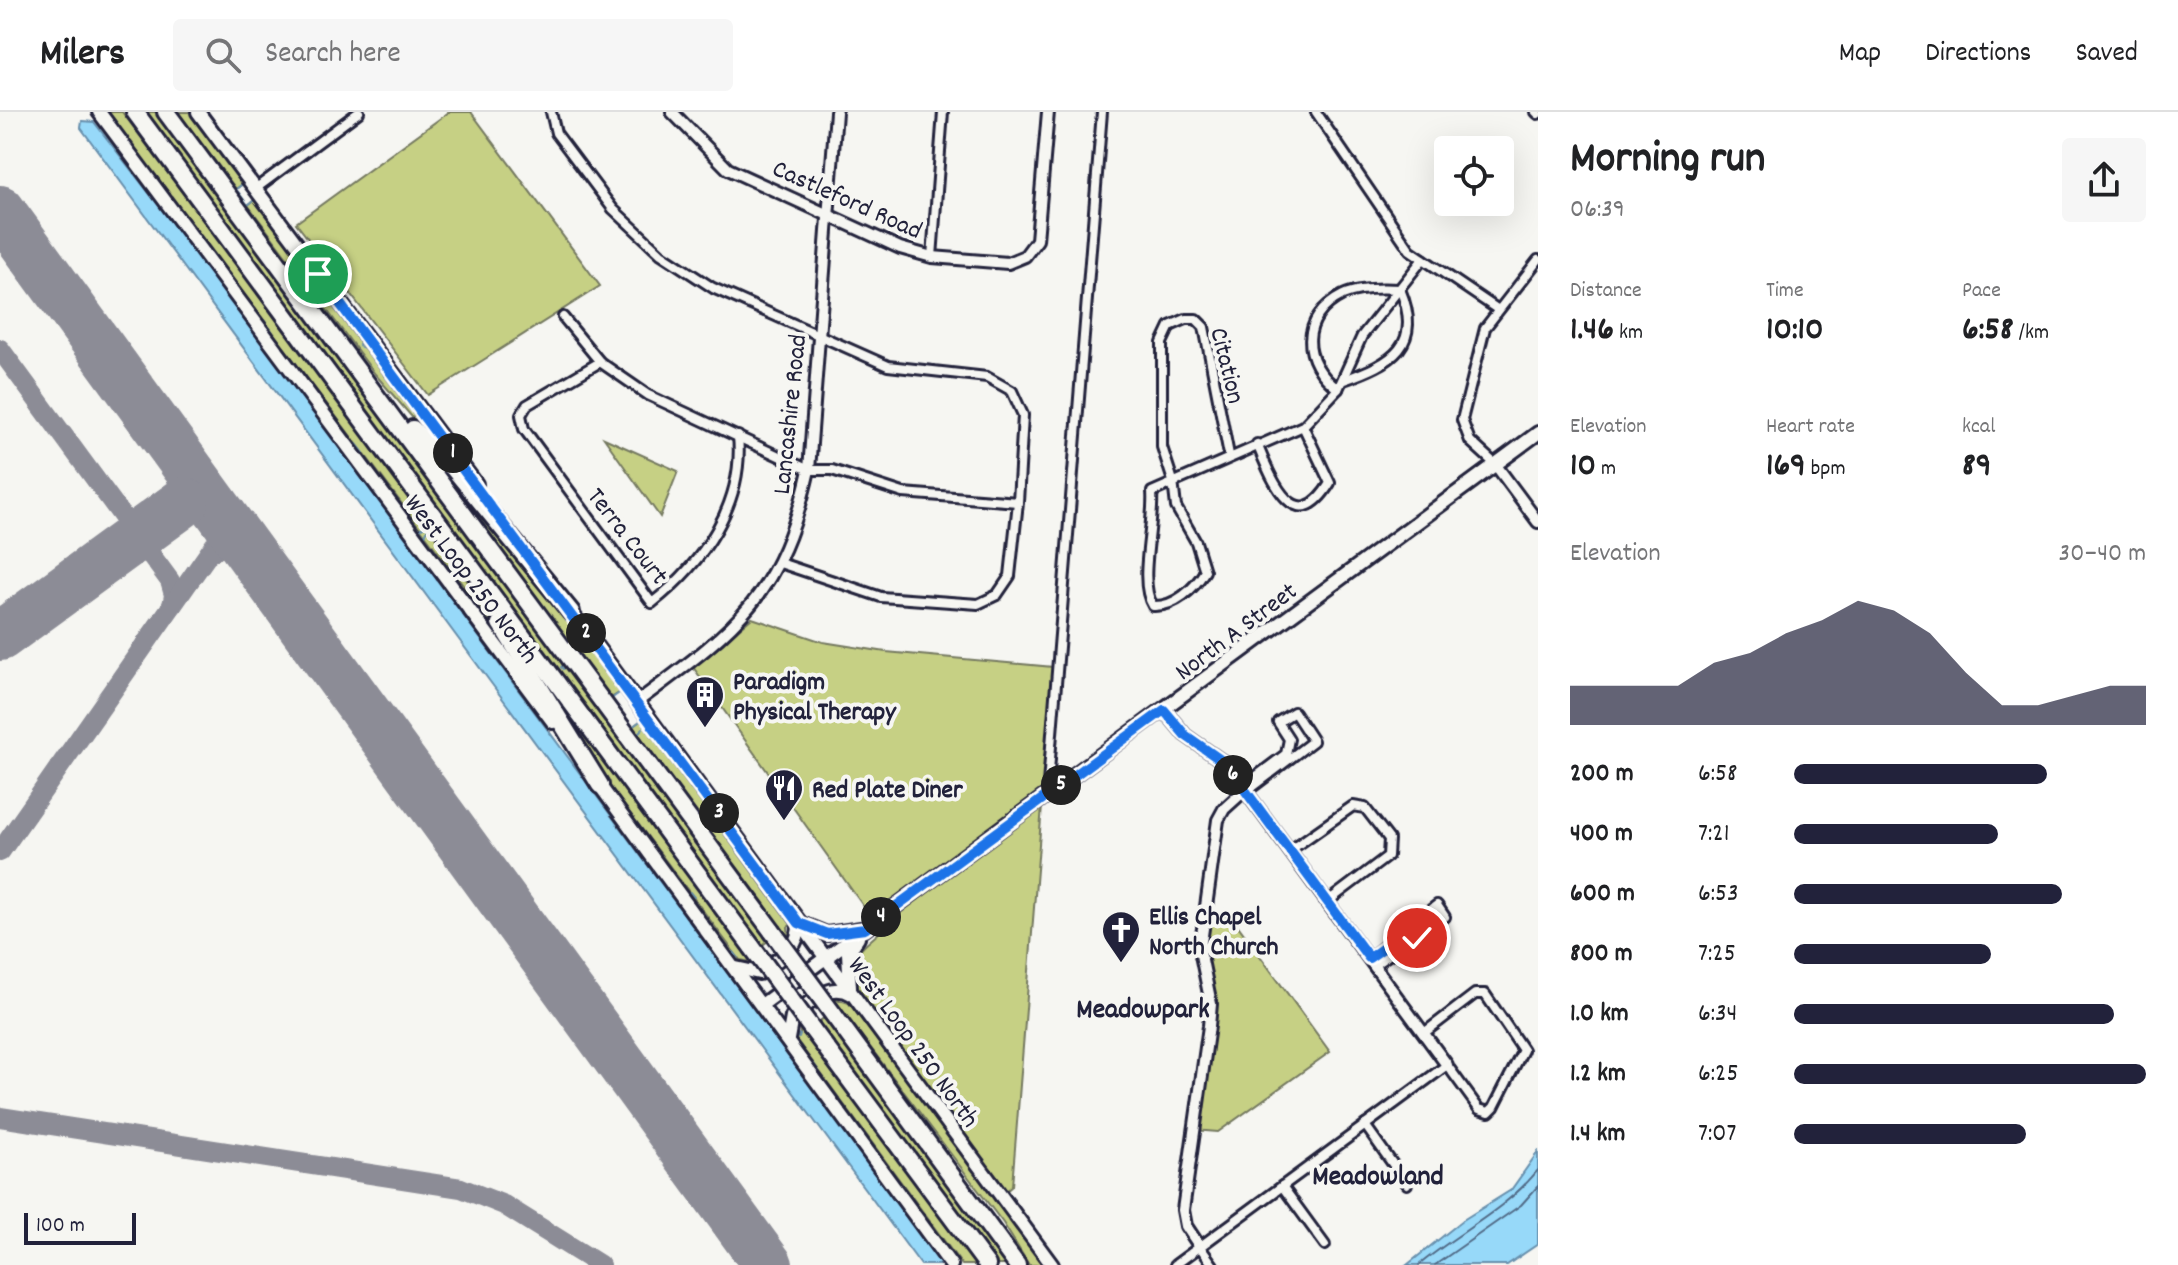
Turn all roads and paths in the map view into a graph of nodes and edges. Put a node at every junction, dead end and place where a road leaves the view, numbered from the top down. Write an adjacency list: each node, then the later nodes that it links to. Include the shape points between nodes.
1 (99, 112): 42 (main road, West Loop 250 North)
2 (135, 112): 36 (highway)
3 (166, 112): 25 (highway)
4 (198, 112): 13 (main road, West Loop 250 North)
5 (359, 112): 13 (street)
6 (551, 112): 21 (street, via 556,133 613,209 661,254 713,288)
7 (672, 112): 14 (street, Castleford Road, via 728,169)
8 (836, 112): 14 (street, Lancashire Road)
9 (943, 112): 15 (street)
10 (1048, 112): 15 (street, Castleford Road, via 1037,240 1025,256 1008,263)
11 (1102, 112): 44 (street)
12 (1316, 112): 16 (street, via 1410,250)
13 (255, 189): 38 (main road, West Loop 250 North)
14 (828, 216): 15 (street, Castleford Road); 21 (street, Lancashire Road)
15 (932, 257)
16 (1423, 259): 18 (street); 19 (street)
17 (1538, 260): 19 (street)
18 (1400, 289): 23 (street, via 1362,336); 23 (street, via 1409,323 1402,349 1382,367); 24 (street, via 1346,294 1311,325 1307,344 1313,362)
19 (1497, 309): 31 (street, via 1485,328 1462,420 1470,441)
20 (563, 317): 22 (street)
21 (819, 337): 32 (street, Lancashire Road); 34 (street, via 888,366 987,377 1011,389 1023,415)
22 (600, 362): 28 (street, via 648,395); 28 (street, Terra Court, via 527,405 521,415 524,429 652,603 683,578 717,532 735,480)
23 (1344, 380): 24 (street)
24 (1338, 389): 26 (street)
25 (375, 391): 38 (highway, via 453,468); 65 (highway, bridge)
26 (1303, 426): 29 (street); 29 (street, via 1330,483 1322,496 1303,505 1291,505 1279,495)
27 (1538, 433): 31 (main road, North A Street)
28 (738, 436): 32 (street)
29 (1257, 444): 30 (street)
30 (1229, 455): 33 (street); 33 (street, Citation, via 1204,327 1196,319 1186,319 1170,326 1162,343 1162,447)
31 (1495, 464): 35 (street); 40 (main road, North A Street)
32 (809, 470): 34 (street, via 832,470 903,493); 37 (street, Lancashire Road, via 798,521)
33 (1173, 481): 33 (street, via 1176,507 1205,571 1167,607 1153,606 1145,594 1152,492)
34 (1018, 502): 37 (street, via 1010,576 997,595 978,604 881,597)
35 (1538, 522)
36 (437, 523): 42 (highway); 64 (highway, bridge)
37 (780, 563): 39 (street, Lancashire Road, via 732,629)
38 (571, 612): 39 (main road, West Loop 250 North)
39 (637, 702): 47 (main road, West Loop 250 North)
40 (1164, 710): 43 (street, via 1185,735 1225,763); 44 (main road, North A Street)
41 (1289, 756): 41 (street, via 1313,740 1293,711 1278,722 1289,739); 43 (street)
42 (600, 785): 52 (main road, West Loop 250 North)
43 (1244, 790): 45 (street); 62 (street, via 1218,820 1200,950 1211,1007 1183,1210 1184,1222)
44 (1047, 796): 48 (main road, North A Street)
45 (1289, 851): 46 (street); 46 (street, via 1353,806 1365,808 1389,839 1388,856)
46 (1327, 902): 51 (street)
47 (799, 923): 48 (main road, via 827,934); 50 (main road, West Loop 250 North); 52 (main road, via 800,939 793,948 759,973)
48 (865, 929): 50 (main road, North A Street); 53 (main road, via 848,953)
49 (1401, 940): 49 (street, via 1417,938 1445,917 1437,905 1405,928); 51 (street)
50 (826, 958): 53 (main road, West Loop 250 North); 54 (main road, North A Street)
51 (1371, 962): 55 (street)
52 (736, 968): 54 (main road, West Loop 250 North)
53 (852, 994): 56 (main road, via 828,990 792,1017); 66 (main road, West Loop 250 North)
54 (763, 1004): 56 (main road, West Loop 250 North)
55 (1424, 1033): 57 (street); 57 (street, via 1481,992 1521,1043 1521,1056 1489,1112 1479,1109)
56 (788, 1039): 63 (main road, West Loop 250 North)
57 (1447, 1065): 58 (street)
58 (1365, 1125): 59 (street); 60 (street)
59 (1407, 1184)
60 (1282, 1186): 61 (street); 62 (street)
61 (1325, 1245)
62 (1200, 1247): 67 (street); 68 (street)
63 (951, 1265)
64 (987, 1265)
65 (1017, 1265)
66 (1052, 1265)
67 (1175, 1265)
68 (1213, 1265)

